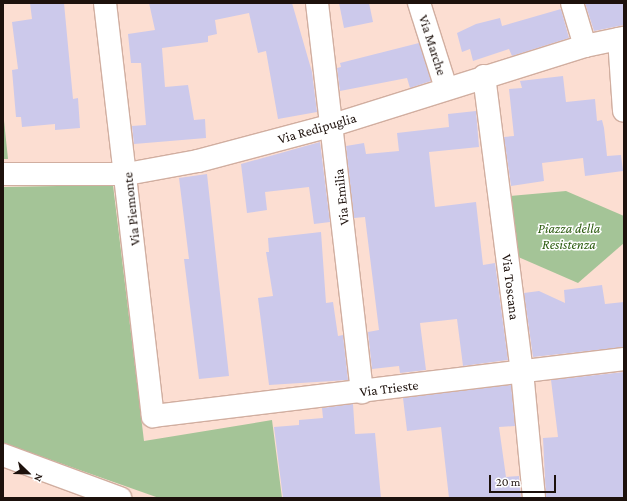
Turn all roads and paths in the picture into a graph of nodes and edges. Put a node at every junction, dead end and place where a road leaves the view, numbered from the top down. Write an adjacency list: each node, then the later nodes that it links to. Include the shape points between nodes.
1 (105, 3): 12 (street, Via Piemonte)
2 (317, 3): 10 (street, Via Emilia)
3 (419, 3): 8 (street, Via Marche)
4 (572, 3): 6 (street)
5 (622, 39): 6 (street, Via Redipuglia); 9 (street)
6 (585, 46): 7 (street, Via Redipuglia)
7 (484, 76): 8 (street, Via Redipuglia); 14 (street, Via Toscana)
8 (446, 88): 10 (street, Via Redipuglia)
9 (624, 111)
10 (333, 124): 12 (street, Via Redipuglia, via 198,161); 15 (street, Via Emilia)
11 (3, 174): 12 (street, Via Redipuglia)
12 (127, 174): 16 (street, Via Piemonte)
13 (624, 359): 14 (street, Via Trieste)
14 (522, 371): 15 (street, Via Trieste); 19 (street, Via Toscana)
15 (362, 392): 16 (street, Via Trieste)
16 (153, 416)
17 (3, 455): 18 (street)
18 (120, 498)
19 (534, 498)

